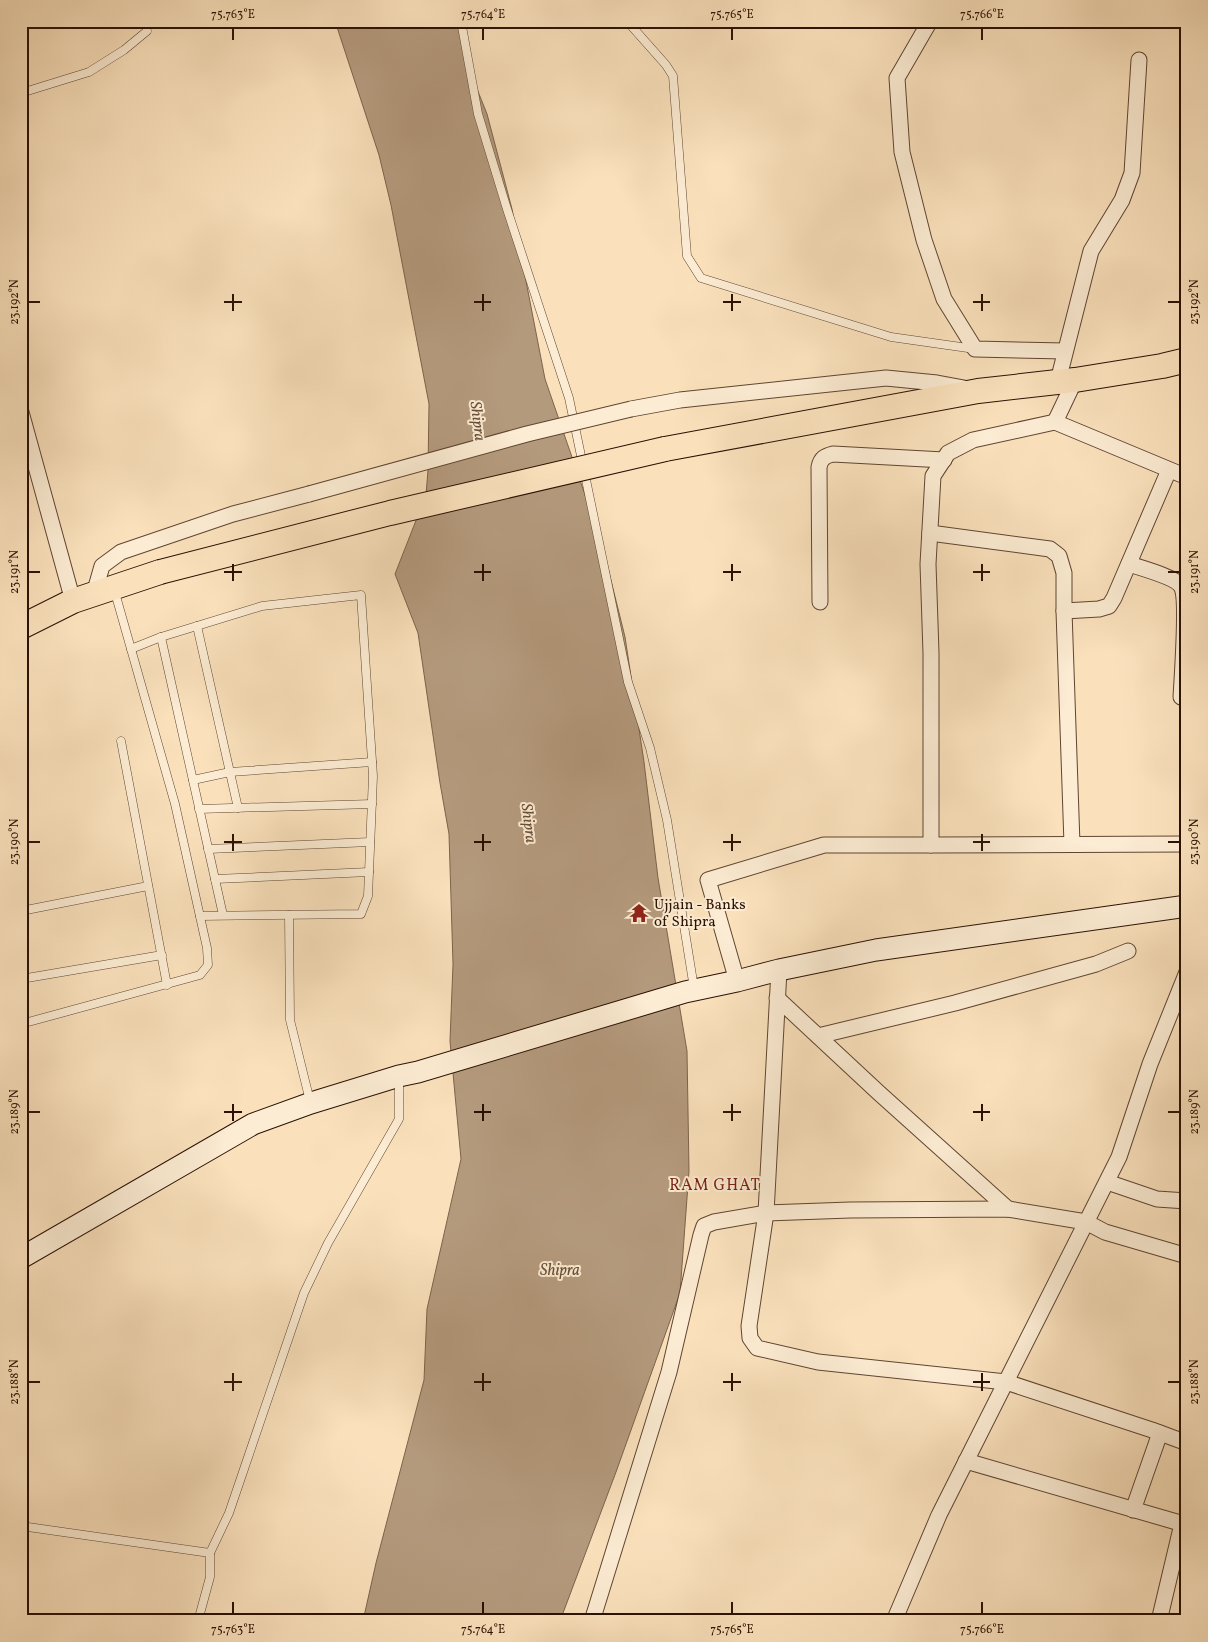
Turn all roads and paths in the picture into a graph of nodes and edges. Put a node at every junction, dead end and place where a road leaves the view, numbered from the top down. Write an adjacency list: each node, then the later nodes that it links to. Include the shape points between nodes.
1 (460, 21): 55 (lane, via 478,114 569,398 628,682 650,748 667,820)
2 (627, 21): 7 (lane, via 673,76 687,256 701,278 891,337)
3 (930, 21): 7 (street, via 897,78 902,152 924,240 944,299)
4 (147, 31): 6 (lane, via 89,72)
5 (1139, 60): 8 (street, via 1132,173 1122,200 1091,252)
6 (21, 93)
7 (975, 350): 8 (street)
8 (1065, 351): 10 (street)
9 (1187, 360): 10 (main road)
10 (1066, 381): 11 (main road); 13 (street)
11 (978, 391): 19 (main road, bridge, via 664,449 390,513 160,572); 19 (street, bridge, via 886,378 631,408 233,514 121,552 102,566)
12 (21, 412): 19 (street)
13 (1055, 422): 14 (street, via 974,440 948,453); 15 (street)
14 (944, 460): 17 (street, via 933,476); 20 (street, via 833,454 820,460)
15 (1169, 470): 16 (street); 18 (street)
16 (1187, 476)
17 (930, 533): 21 (street, via 1050,549 1059,556 1064,573); 38 (street)
18 (1129, 564): 21 (street, via 1109,606); 22 (street, via 1175,580 1184,593)
19 (94, 594): 24 (main road); 26 (lane)
20 (820, 602)
21 (1064, 611): 36 (street)
22 (1186, 620): 27 (street)
23 (197, 626): 25 (lane); 29 (lane, via 262,606 361,595); 30 (lane)
24 (21, 627)
25 (162, 637): 26 (lane); 31 (lane)
26 (131, 649): 47 (lane, via 175,804)
27 (1181, 697)
28 (121, 741): 42 (lane)
29 (372, 762): 30 (lane); 32 (lane)
30 (230, 772): 31 (lane); 33 (lane)
31 (193, 780): 34 (lane)
32 (372, 804): 33 (lane); 35 (lane)
33 (238, 808): 34 (lane)
34 (199, 809): 39 (lane)
35 (370, 842): 39 (lane); 40 (lane)
36 (1072, 844): 37 (street); 38 (street)
37 (1187, 844)
38 (931, 845): 53 (street, via 824,845 708,880)
39 (208, 848): 41 (lane)
40 (369, 872): 41 (lane); 46 (lane, via 368,896 361,914)
41 (215, 879): 45 (lane)
42 (148, 886): 44 (lane); 49 (lane)
43 (1187, 906): 50 (main road, via 876,950)
44 (21, 911)
45 (223, 915): 46 (lane); 47 (lane)
46 (289, 915): 60 (lane, via 290,1020)
47 (200, 916): 54 (lane, via 208,965 200,975)
48 (1128, 951): 58 (street, via 1096,964 955,1003)
49 (162, 955): 52 (lane); 54 (lane)
50 (779, 970): 53 (main road); 56 (street)
51 (1187, 972): 61 (street, via 1150,1064 1120,1157)
52 (21, 979)
53 (737, 981): 55 (main road)
54 (168, 985): 57 (lane)
55 (689, 991): 59 (main road)
56 (777, 998): 58 (street); 64 (street)
57 (21, 1024)
58 (818, 1036): 63 (street)
59 (408, 1074): 60 (main road); 75 (lane, via 399,1119 328,1243 304,1293 229,1513)
60 (311, 1103): 67 (main road, via 253,1124)
61 (1107, 1182): 62 (street, via 1157,1199); 65 (street)
62 (1187, 1201)
63 (1008, 1209): 64 (street); 65 (street)
64 (766, 1213): 68 (street, via 749,1326 750,1338 757,1348 818,1362); 77 (street, via 704,1226 669,1372)
65 (1086, 1222): 66 (street, via 1106,1232); 68 (street)
66 (1187, 1256)
67 (21, 1258)
68 (1006, 1382): 69 (street); 71 (street)
69 (1160, 1433): 70 (street); 72 (street)
70 (1187, 1443)
71 (966, 1460): 72 (street); 78 (street, via 939,1514)
72 (1133, 1510): 73 (street)
73 (1185, 1524): 79 (street)
74 (21, 1526): 75 (lane)
75 (210, 1553): 76 (lane, via 210,1577)
76 (198, 1621)
77 (592, 1621)
78 (894, 1621)
79 (1159, 1621)

